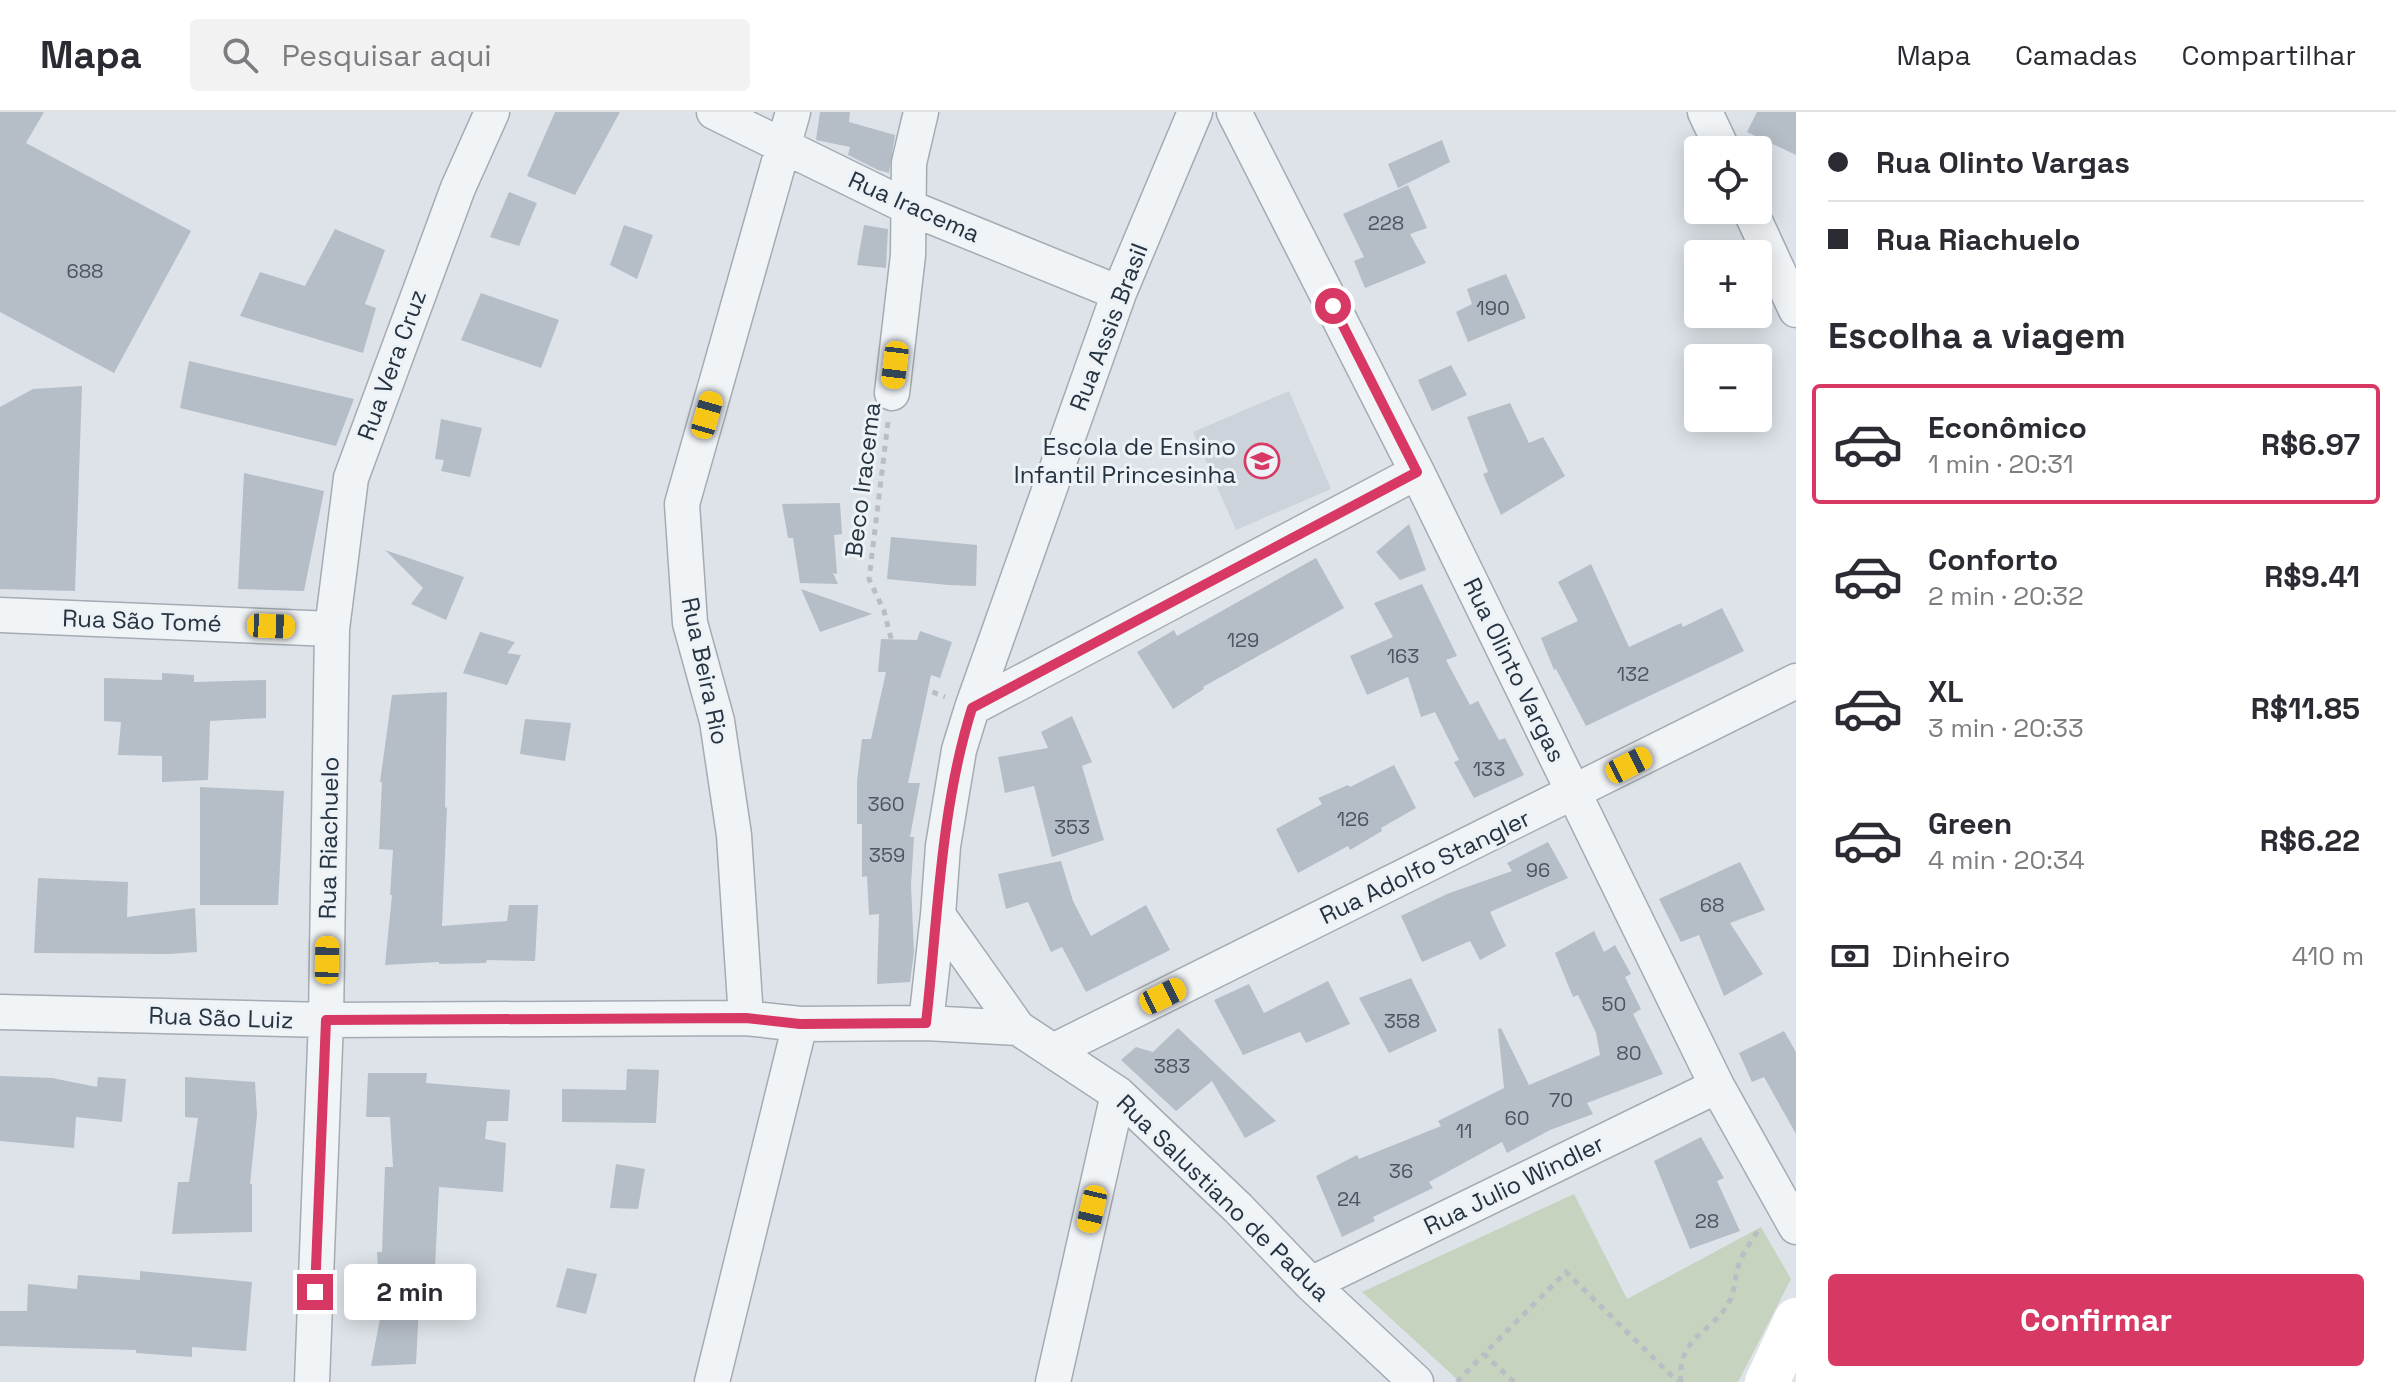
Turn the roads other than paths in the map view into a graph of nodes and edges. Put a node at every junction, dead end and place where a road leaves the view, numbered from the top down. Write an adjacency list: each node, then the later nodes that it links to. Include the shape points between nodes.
1 (492, 112): 17 (street, Rua Vera Cruz, via 458,188 351,478)
2 (714, 112): 9 (street, Rua Iracema)
3 (793, 112): 9 (street, Rua Beira Rio)
4 (921, 112): 10 (street, via 909,163)
5 (1195, 112): 12 (street, Rua Assis Brasil)
6 (1234, 112): 15 (street, Rua Olinto Vargas)
7 (1705, 112): 8 (street)
8 (1716, 136)
9 (783, 146): 10 (street, Rua Iracema); 23 (street, Rua Beira Rio, via 682,504 690,623 717,721 734,835)
10 (908, 207): 12 (street, Rua Iracema); 14 (street, via 908,255)
11 (1756, 224): 13 (street)
12 (1119, 293): 19 (street, Rua Assis Brasil)
13 (1796, 310)
14 (892, 393)
15 (1417, 472): 19 (street); 20 (street, Rua Olinto Vargas)
16 (0, 615): 17 (street, Rua São Tomé)
17 (332, 629): 24 (street, Rua Riachuelo)
18 (1796, 681): 20 (street, Rua Adolfo Stangler)
19 (972, 708): 21 (street, Rua Assis Brasil, via 959,750 943,846)
20 (1573, 793): 28 (street, Rua Adolfo Stangler); 29 (street, Rua Olinto Vargas)
21 (938, 915): 25 (street, Rua Assis Brasil); 27 (street)
22 (0, 1012): 24 (street, Rua São Luiz)
23 (746, 1018): 24 (street, Rua São Luiz); 26 (street, Rua São Luiz)
24 (326, 1020): 34 (street, Rua Riachuelo)
25 (926, 1023): 26 (street, Rua São Luiz); 27 (street, Rua São Luiz)
26 (800, 1024): 35 (street)
27 (1018, 1028): 28 (street, Rua Salustiano de Padua)
28 (1053, 1051): 30 (street, Rua Salustiano de Padua)
29 (1717, 1086): 31 (street, Rua Olinto Vargas); 32 (street, Rua Julio Windler)
30 (1118, 1094): 32 (street, Rua Salustiano de Padua); 36 (street)
31 (1788, 1213)
32 (1311, 1284): 37 (street, Rua Salustiano de Padua)
33 (1796, 1320): 38 (street)
34 (312, 1382)
35 (712, 1382)
36 (1053, 1382)
37 (1416, 1382)
38 (1767, 1382)

